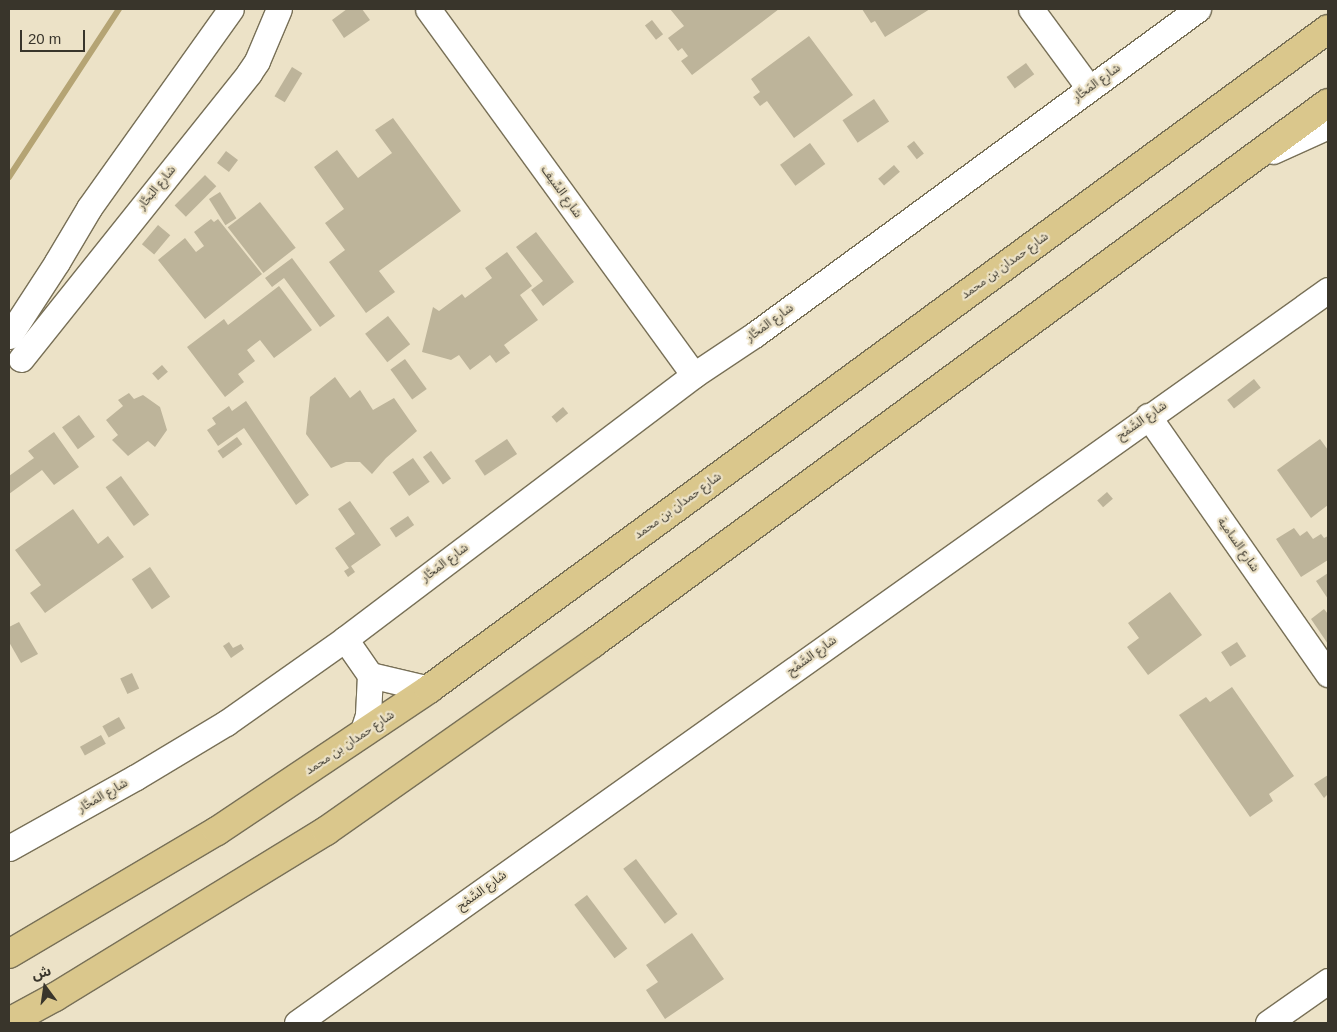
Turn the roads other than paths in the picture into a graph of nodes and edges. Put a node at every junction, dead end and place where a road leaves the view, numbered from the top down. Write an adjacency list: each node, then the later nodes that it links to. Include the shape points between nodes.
1 (230, 9): 12 (street, via 89,208)
2 (279, 9): 13 (street, شارع البَحَّار, via 249,73)
3 (428, 9): 14 (street, شارع السِّيف)
4 (1030, 9): 7 (street)
5 (1198, 9): 7 (street, شارع المَحَّار)
6 (1328, 29): 19 (main road, شارع حمدان بن محمد)
7 (1089, 88): 14 (street, شارع المَحَّار, via 754,335)
8 (1328, 103): 10 (main road)
9 (1328, 126): 10 (street)
10 (1252, 159): 24 (main road, via 600,638 326,831 79,983)
11 (1328, 290): 15 (street, شارع السَّمْح)
12 (9, 336)
13 (21, 359)
14 (694, 375): 16 (street, شارع المَحَّار)
15 (1148, 416): 17 (street, شارع السامية); 25 (street, شارع السَّمْح)
16 (345, 638): 18 (street); 21 (street, شارع المَحَّار, via 226,723)
17 (1328, 674)
18 (370, 675): 19 (street); 20 (street, via 369,708)
19 (429, 689): 20 (main road, شارع حمدان بن محمد)
20 (362, 734): 22 (main road, شارع حمدان بن محمد, via 217,831)
21 (9, 848)
22 (9, 954)
23 (1328, 980): 26 (street)
24 (9, 1022)
25 (297, 1023)
26 (1268, 1023)

